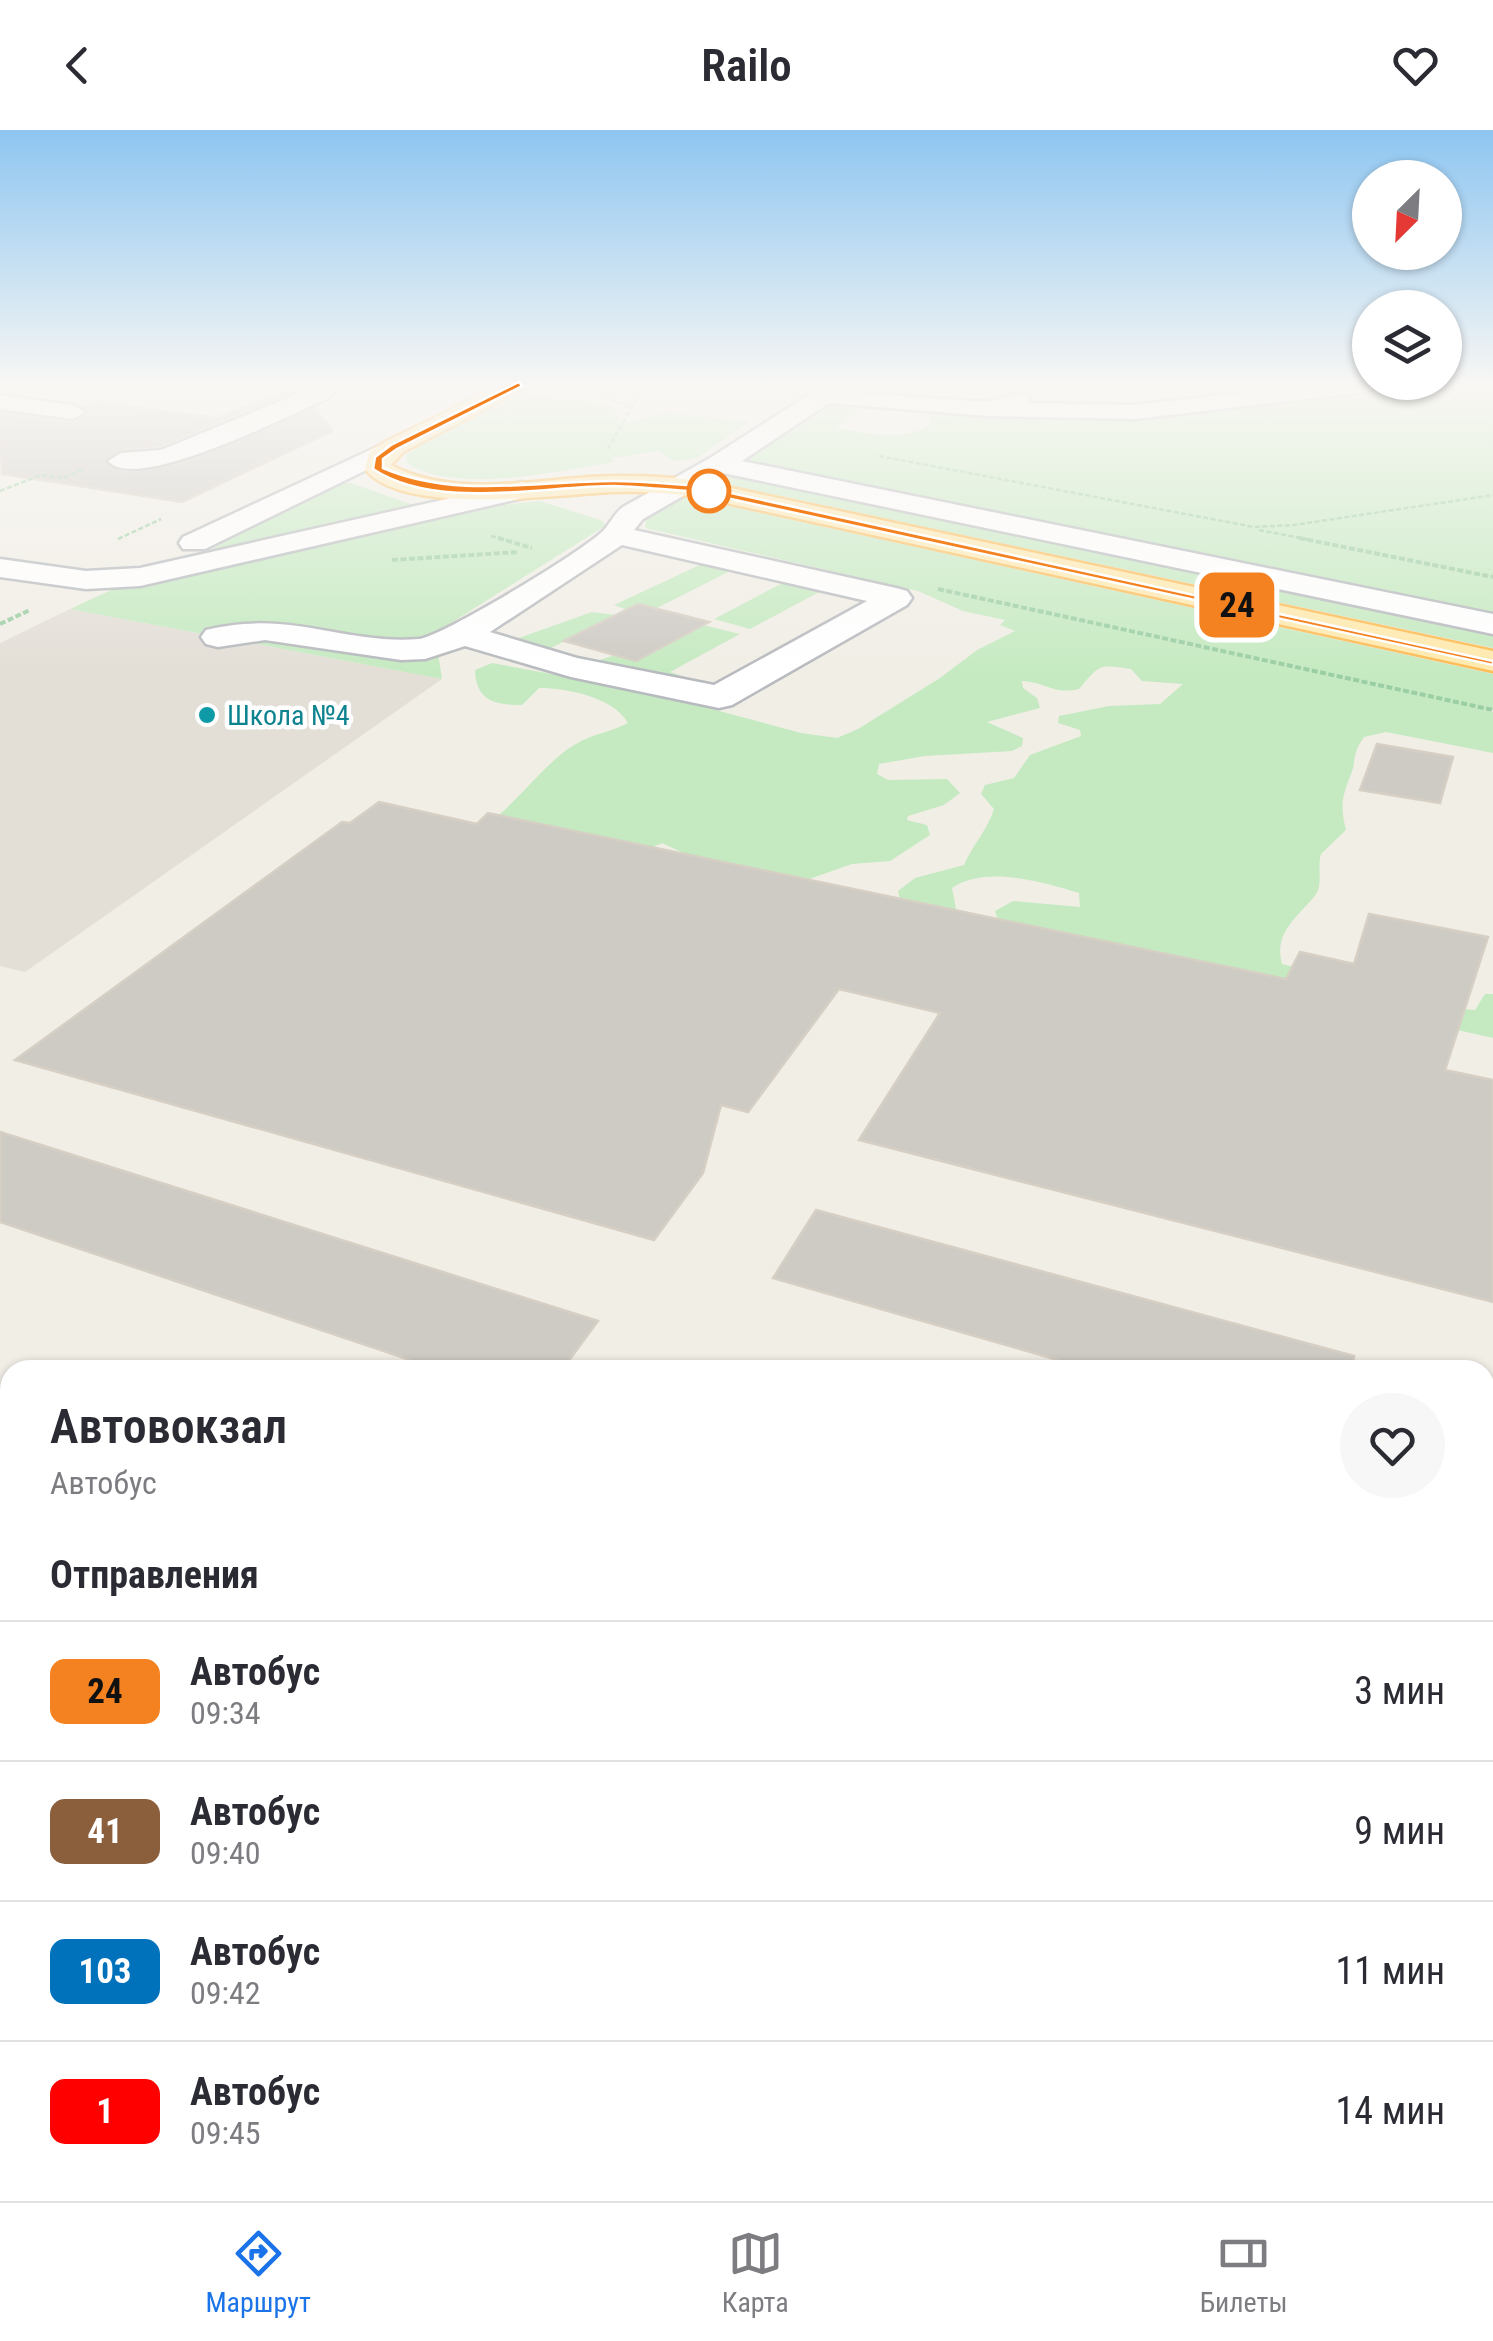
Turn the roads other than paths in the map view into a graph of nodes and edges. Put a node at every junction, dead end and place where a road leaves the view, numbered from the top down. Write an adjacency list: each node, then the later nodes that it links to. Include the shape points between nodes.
1 (322, 482): 9 (street)
2 (412, 482): 6 (main road)
3 (685, 482): 5 (street)
4 (804, 482): 10 (street)
5 (677, 486): 6 (main road); 7 (street, via 624,520); 13 (main road)
6 (522, 490): 9 (street)
7 (616, 535): 11 (street); 11 (street, via 896,598 719,697 571,667)
8 (0, 568): 9 (street)
9 (110, 580)
10 (1493, 624)
11 (462, 634): 12 (street, via 437,646 405,649 258,632)
12 (218, 637)
13 (1493, 661)

